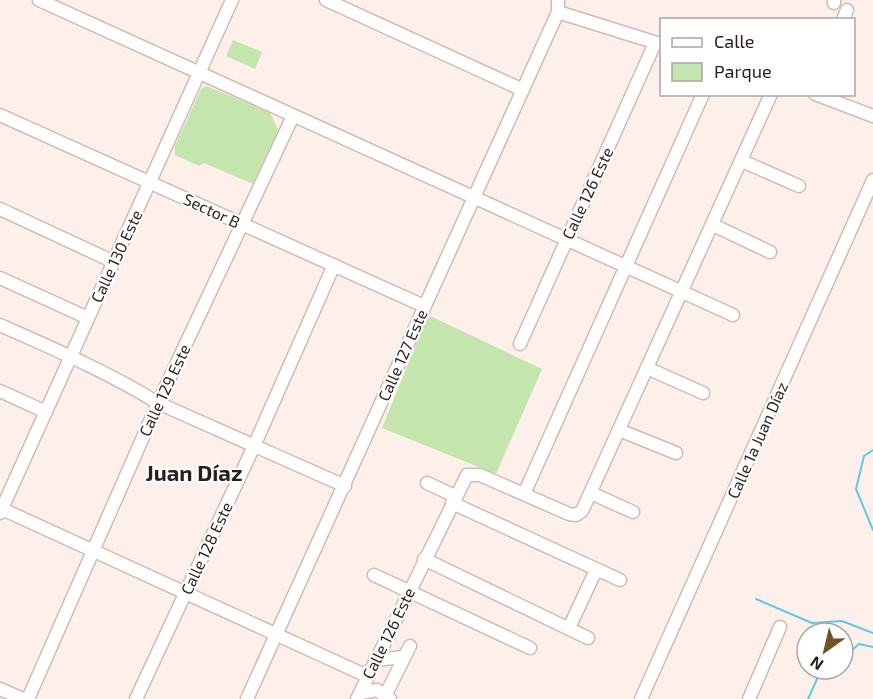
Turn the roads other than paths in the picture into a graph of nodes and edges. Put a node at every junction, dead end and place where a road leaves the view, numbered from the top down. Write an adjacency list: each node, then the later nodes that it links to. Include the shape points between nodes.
1 (39, 0): 6 (street)
2 (232, 0): 6 (street, Calle 130 Este)
3 (326, 0): 7 (street)
4 (558, 6): 5 (street); 7 (street, Calle 127 Este)
5 (658, 44): 22 (street, Calle 126 Este)
6 (199, 74): 13 (street); 16 (street, Calle 130 Este)
7 (523, 90): 18 (street, Calle 127 Este)
8 (702, 96): 26 (street)
9 (770, 96): 14 (street)
10 (820, 96): 12 (street)
11 (0, 115): 16 (street, Sector B)
12 (873, 116)
13 (293, 117): 18 (street); 20 (street, Calle 129 Este)
14 (742, 161): 17 (street); 21 (street)
15 (873, 180): 71 (street, Calle 1a Juan Díaz)
16 (150, 182): 20 (street, Sector B); 24 (street, Calle 130 Este)
17 (799, 186)
18 (474, 198): 22 (street); 29 (street, Calle 127 Este)
19 (0, 208): 24 (street)
20 (244, 225): 25 (street, Sector B); 38 (street, Calle 129 Este)
21 (713, 225): 23 (street); 28 (street)
22 (566, 240): 26 (street); 33 (street, Calle 126 Este)
23 (770, 252)
24 (114, 262): 31 (street, Calle 130 Este)
25 (333, 265): 29 (street, Sector B); 41 (street, Calle 128 Este)
26 (625, 267): 28 (street); 46 (street)
27 (0, 278): 31 (street)
28 (682, 291): 30 (street); 35 (street)
29 (424, 306): 44 (street, Calle 127 Este)
30 (733, 315)
31 (88, 318): 34 (street, Calle 130 Este)
32 (0, 324): 34 (street)
33 (520, 344)
34 (71, 356): 38 (street); 39 (street, Calle 130 Este)
35 (647, 368): 37 (street); 40 (street)
36 (0, 391): 39 (street)
37 (703, 393)
38 (158, 403): 41 (street); 50 (street, Calle 129 Este)
39 (46, 412): 48 (street, Calle 130 Este)
40 (619, 430): 42 (street); 45 (street)
41 (254, 446): 44 (street); 56 (street, Calle 128 Este)
42 (676, 453)
43 (427, 483): 47 (street)
44 (345, 486): 59 (street, Calle 127 Este)
45 (591, 493): 46 (street, via 576,515); 49 (street)
46 (524, 494): 47 (street, Calle 126 Este, via 472,473)
47 (453, 500): 51 (street, Calle 126 Este); 52 (street)
48 (1, 511): 50 (street)
49 (633, 513)
50 (93, 549): 56 (street); 68 (street, Calle 129 Este)
51 (424, 559): 55 (street, Calle 126 Este); 58 (street)
52 (596, 570): 54 (street); 58 (street)
53 (374, 575): 55 (street)
54 (620, 580)
55 (409, 591): 61 (street); 62 (street, Calle 126 Este)
56 (185, 592): 59 (street); 69 (street, Calle 128 Este)
57 (780, 627): 72 (street)
58 (569, 628): 60 (street)
59 (277, 634): 63 (street); 70 (street, Calle 127 Este)
60 (588, 638)
61 (530, 648)
62 (375, 660): 63 (street, Calle 126 Este); 66 (street, via 407,652)
63 (367, 676): 65 (street, Calle 126 Este)
64 (0, 689): 67 (street)
65 (358, 696): 66 (street, via 377,690)
66 (388, 698)
67 (23, 699)
68 (28, 699)
69 (136, 699)
70 (247, 699)
71 (641, 699)
72 (749, 699)

